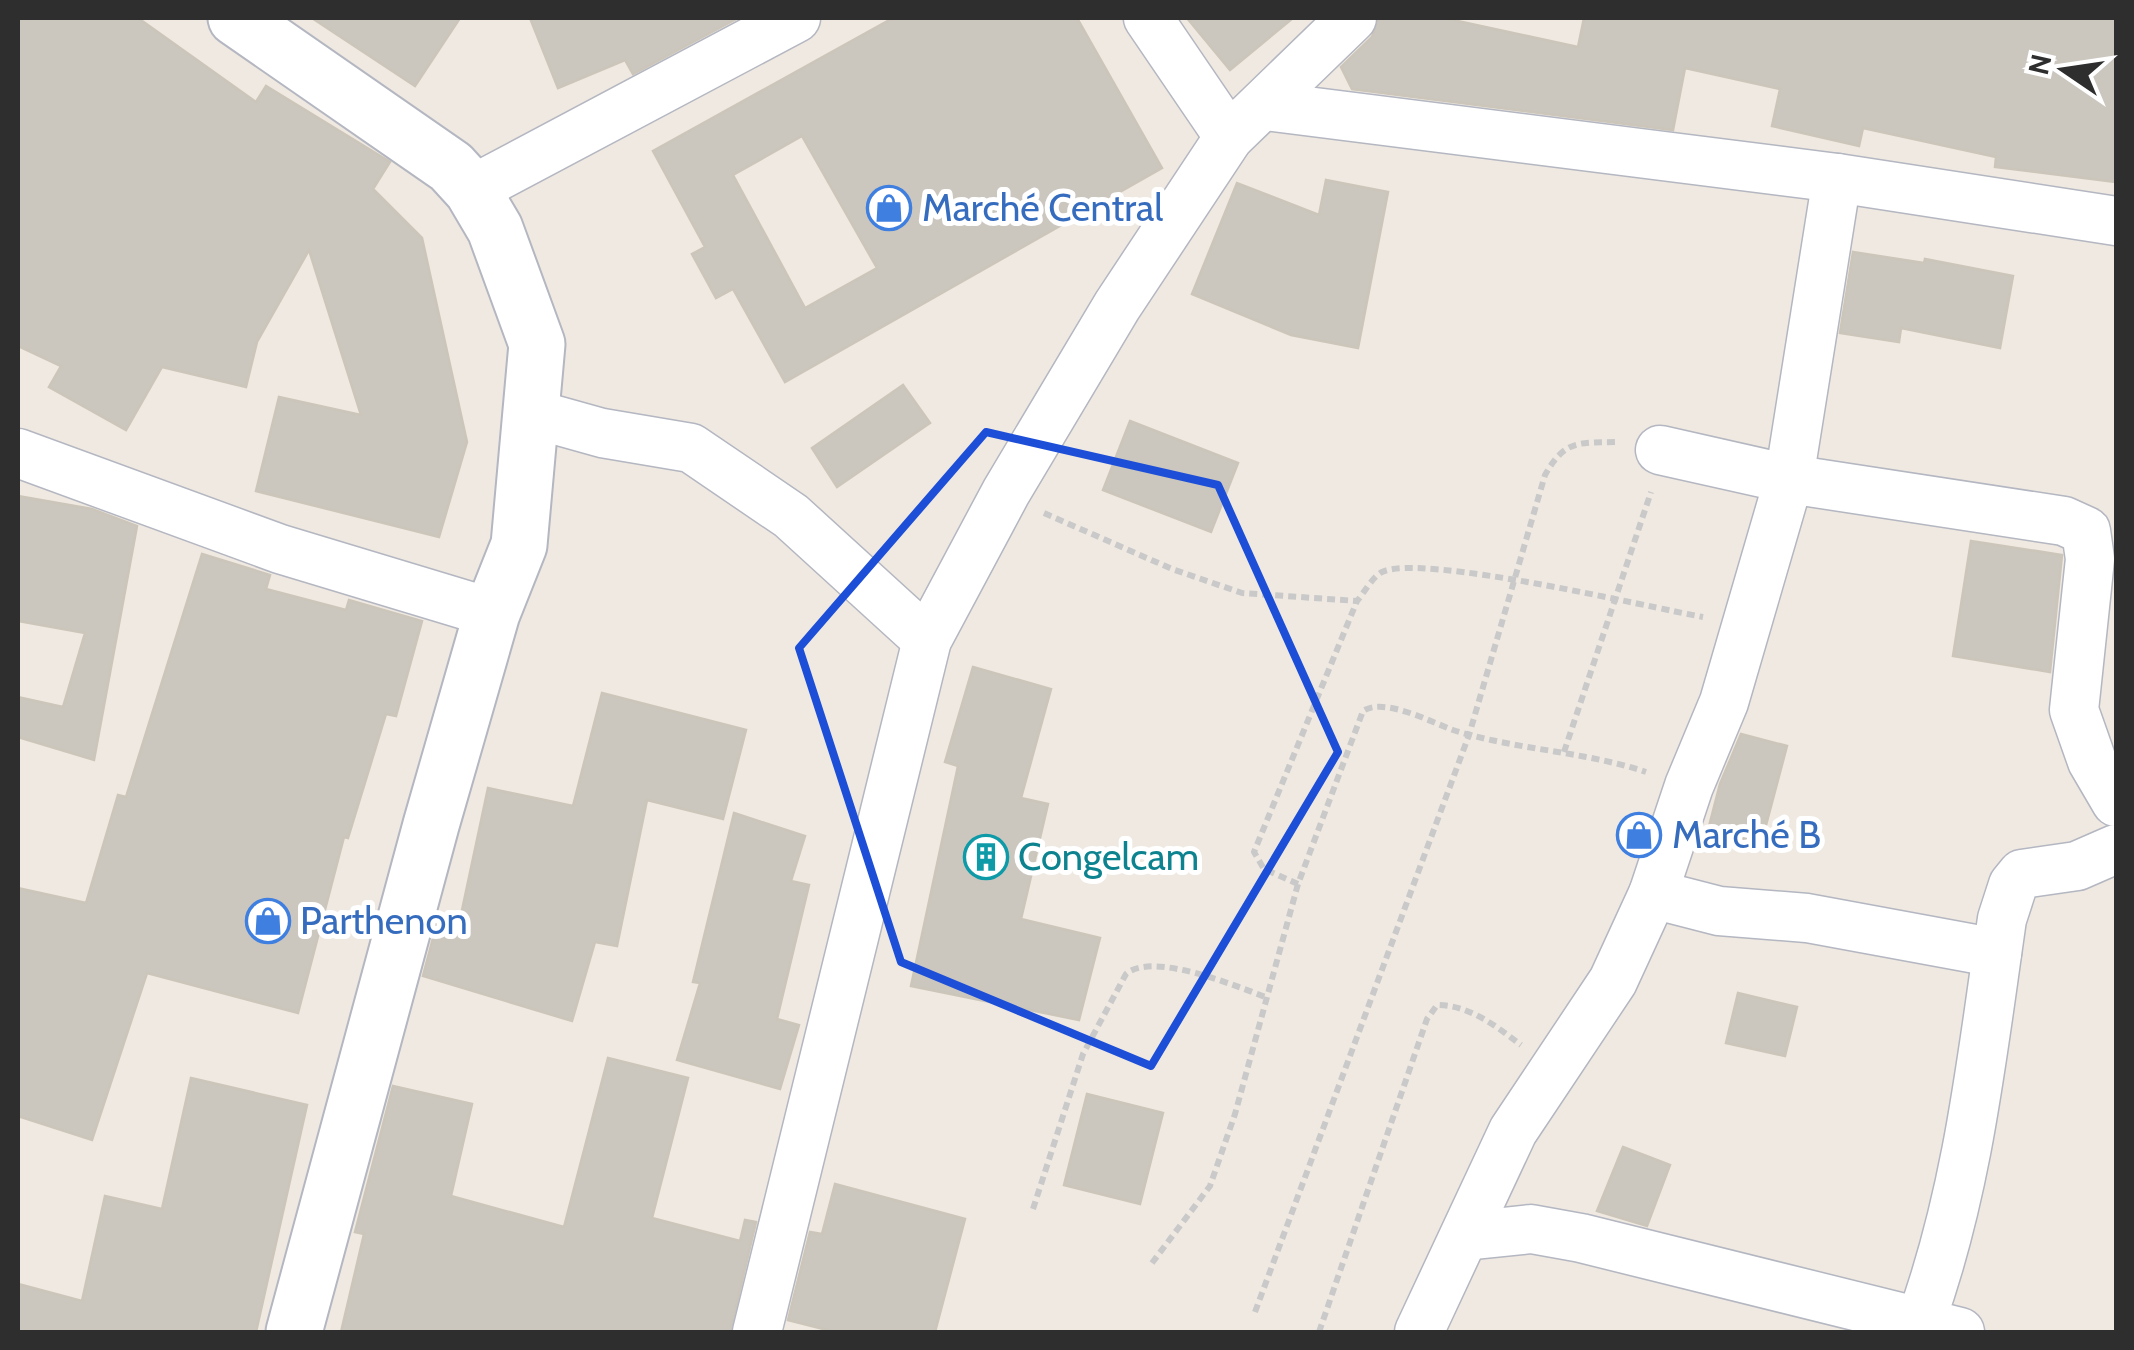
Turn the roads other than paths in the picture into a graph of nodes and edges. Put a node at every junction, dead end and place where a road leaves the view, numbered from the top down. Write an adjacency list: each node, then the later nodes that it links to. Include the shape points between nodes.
1 (236, 18): 8 (street, via 429,148)
2 (796, 18): 8 (street)
3 (1148, 18): 6 (street)
4 (1352, 18): 5 (street)
5 (1266, 106): 6 (street); 7 (street)
6 (1228, 138): 15 (street, via 1117,306)
7 (1837, 178): 9 (street); 13 (street)
8 (484, 209): 10 (street, via 538,344)
9 (2116, 221)
10 (534, 414): 14 (street, via 518,546); 15 (street, via 691,448 791,516)
11 (1660, 450): 13 (street)
12 (18, 453): 14 (street, via 280,549)
13 (1790, 479): 16 (street, via 2064,521 2086,531 2090,560 2074,710); 18 (street, via 1724,702)
14 (492, 614): 22 (street)
15 (927, 640): 23 (street)
16 (2116, 802)
17 (2116, 849): 19 (street, via 2077,866 2022,874 2013,885)
18 (1652, 894): 19 (street, via 1719,911 1807,918); 20 (street, via 1613,981 1514,1132)
19 (1997, 953): 21 (street)
20 (1466, 1236): 21 (street, via 1531,1229 1582,1238); 24 (street)
21 (1940, 1326)
22 (294, 1332)
23 (756, 1332)
24 (1419, 1332)

